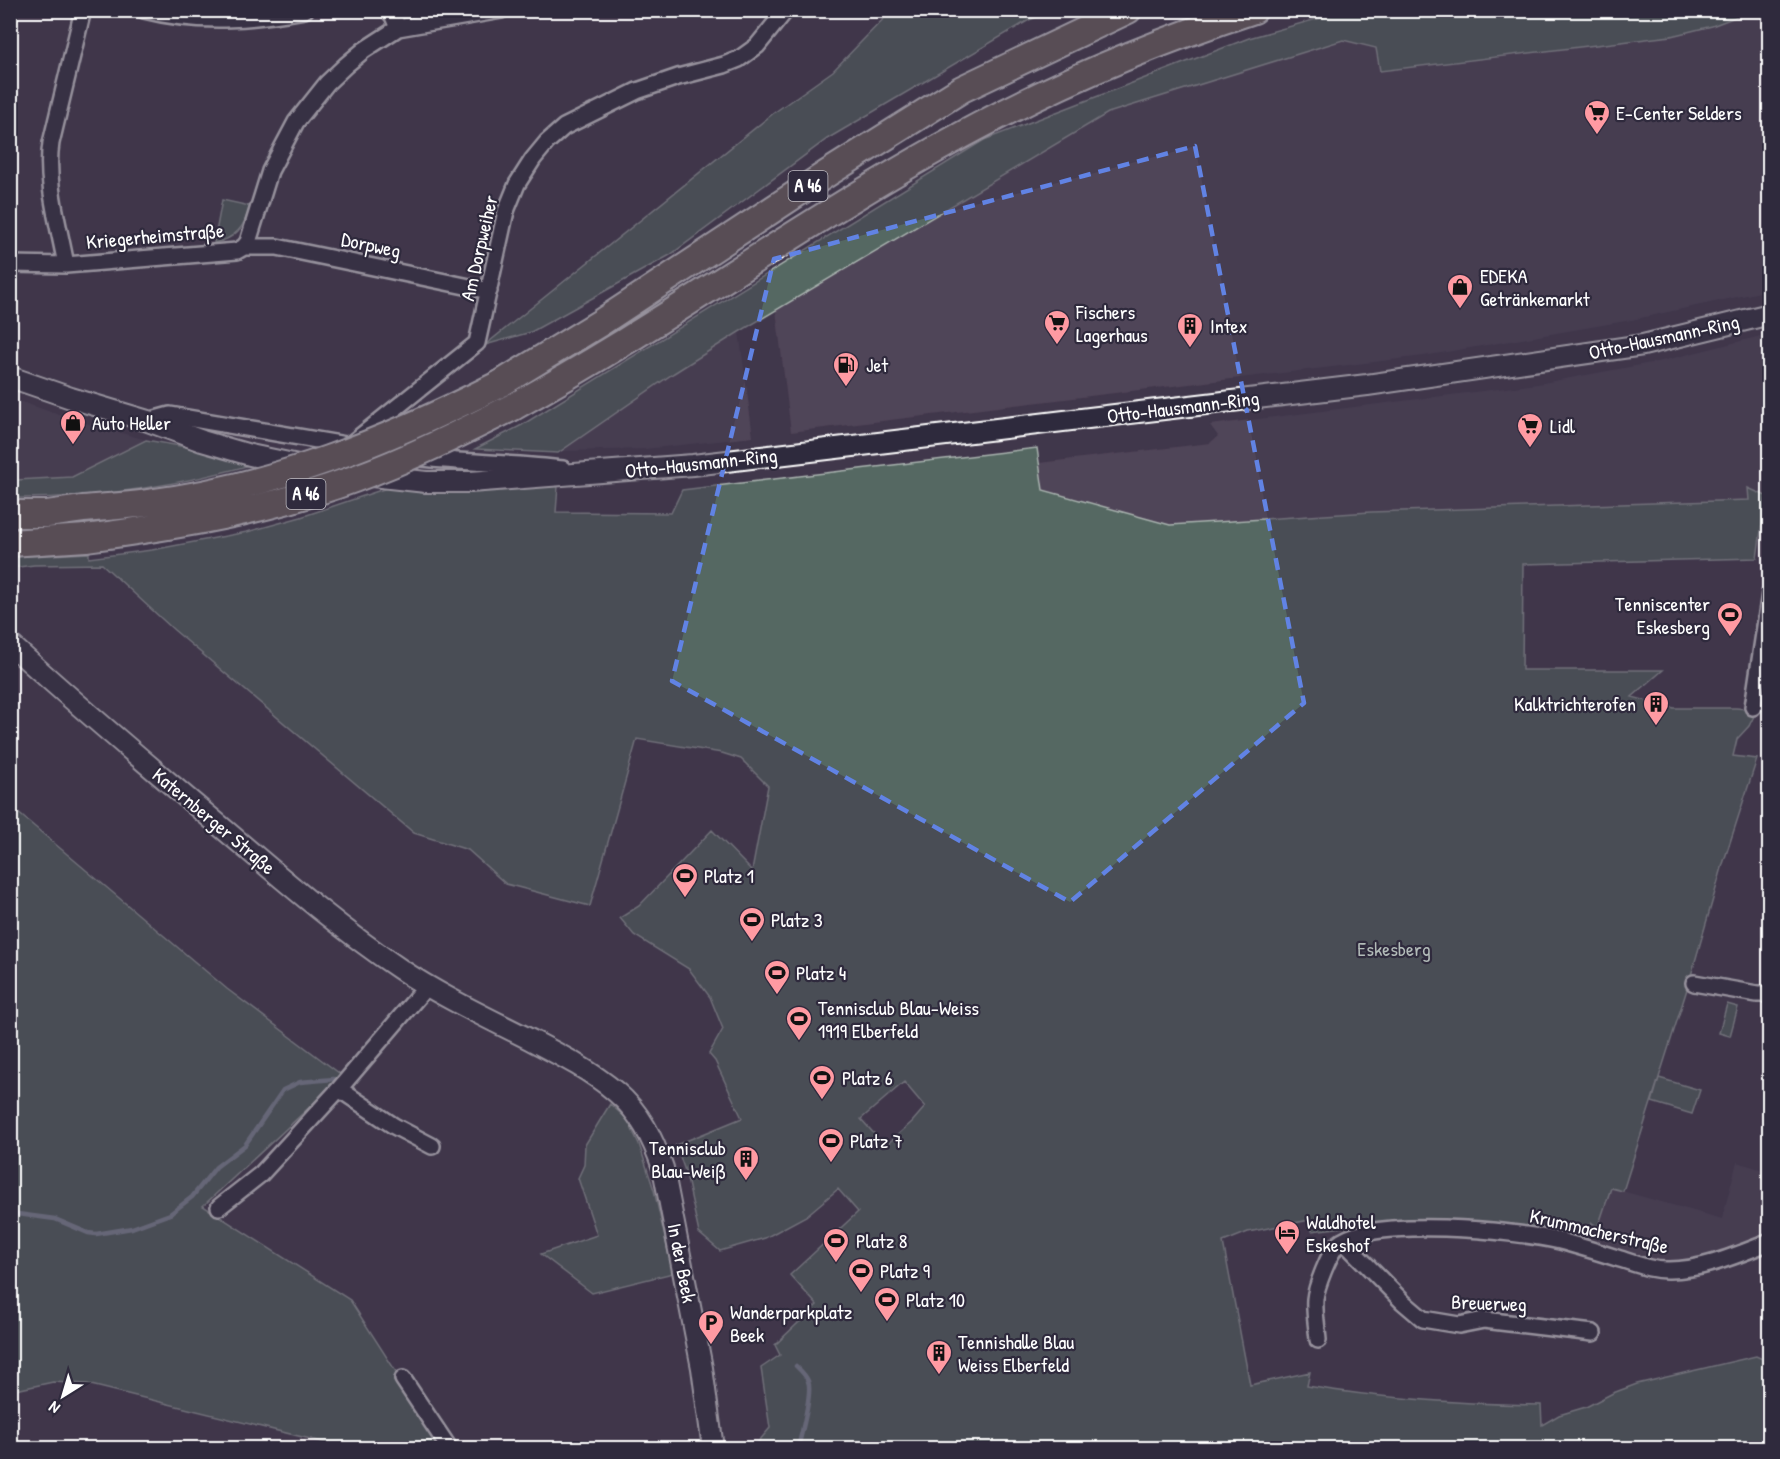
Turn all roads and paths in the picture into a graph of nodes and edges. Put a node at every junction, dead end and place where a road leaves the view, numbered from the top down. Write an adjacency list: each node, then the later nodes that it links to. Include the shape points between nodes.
1 (83, 10): 12 (street, via 49,159)
2 (144, 10): 3 (street, via 212,20 264,18)
3 (305, 10)
4 (388, 10): 9 (street)
5 (502, 10): 9 (street, Kriegerheimstraße)
6 (786, 10): 13 (street, Am Dorpweiher, via 757,46 739,59 637,91 564,127 547,142 517,184 506,211)
7 (1128, 10): 19 (highway, A 46, bridge, via 962,89 600,323 500,384 439,415 294,470 185,497)
8 (1254, 10): 20 (highway, A 46, bridge, via 1118,59 978,126 892,175 615,348 513,407 428,449 353,479 246,511 86,538)
9 (398, 28): 10 (street, Kriegerheimstraße, via 333,77 296,122 270,171 254,228)
10 (244, 247): 12 (street, Kriegerheimstraße, via 237,251); 13 (street, Dorpweg, via 277,247)
11 (10, 264): 12 (street, Kriegerheimstraße)
12 (66, 265)
13 (489, 291): 17 (street, Am Dorpweiher, via 474,347)
14 (1770, 314): 18 (street, Otto-Hausmann-Ring, via 1643,345 1420,378)
15 (10, 377): 16 (street, Otto-Hausmann-Ring)
16 (148, 420): 17 (street, Otto-Hausmann-Ring, via 170,415); 18 (street, Otto-Hausmann-Ring, via 250,455 327,471 448,483)
17 (347, 446): 18 (street, Otto-Hausmann-Ring, via 422,458 533,465)
18 (593, 474)
19 (10, 514)
20 (10, 543)
21 (1770, 593): 23 (street)
22 (10, 644): 25 (street, Katernberger Straße, via 333,921)
23 (1753, 707)
24 (1694, 983): 26 (street)
25 (427, 986): 27 (street); 28 (street, Katernberger Straße, via 573,1062)
26 (1770, 994)
27 (339, 1089): 29 (street); 30 (street, via 261,1174)
28 (616, 1091): 37 (street, In der Beek, via 641,1119 663,1168 702,1368)
29 (432, 1146)
30 (219, 1207)
31 (1343, 1241): 32 (street, Krummacherstraße, via 1359,1234 1403,1228 1509,1232 1669,1270 1697,1267); 33 (street, Breuerweg, via 1423,1319 1459,1326 1484,1320); 34 (street, via 1330,1257 1315,1296)
32 (1770, 1242)
33 (1593, 1333)
34 (1318, 1340)
35 (403, 1379): 36 (street)
36 (449, 1449)
37 (713, 1449)

